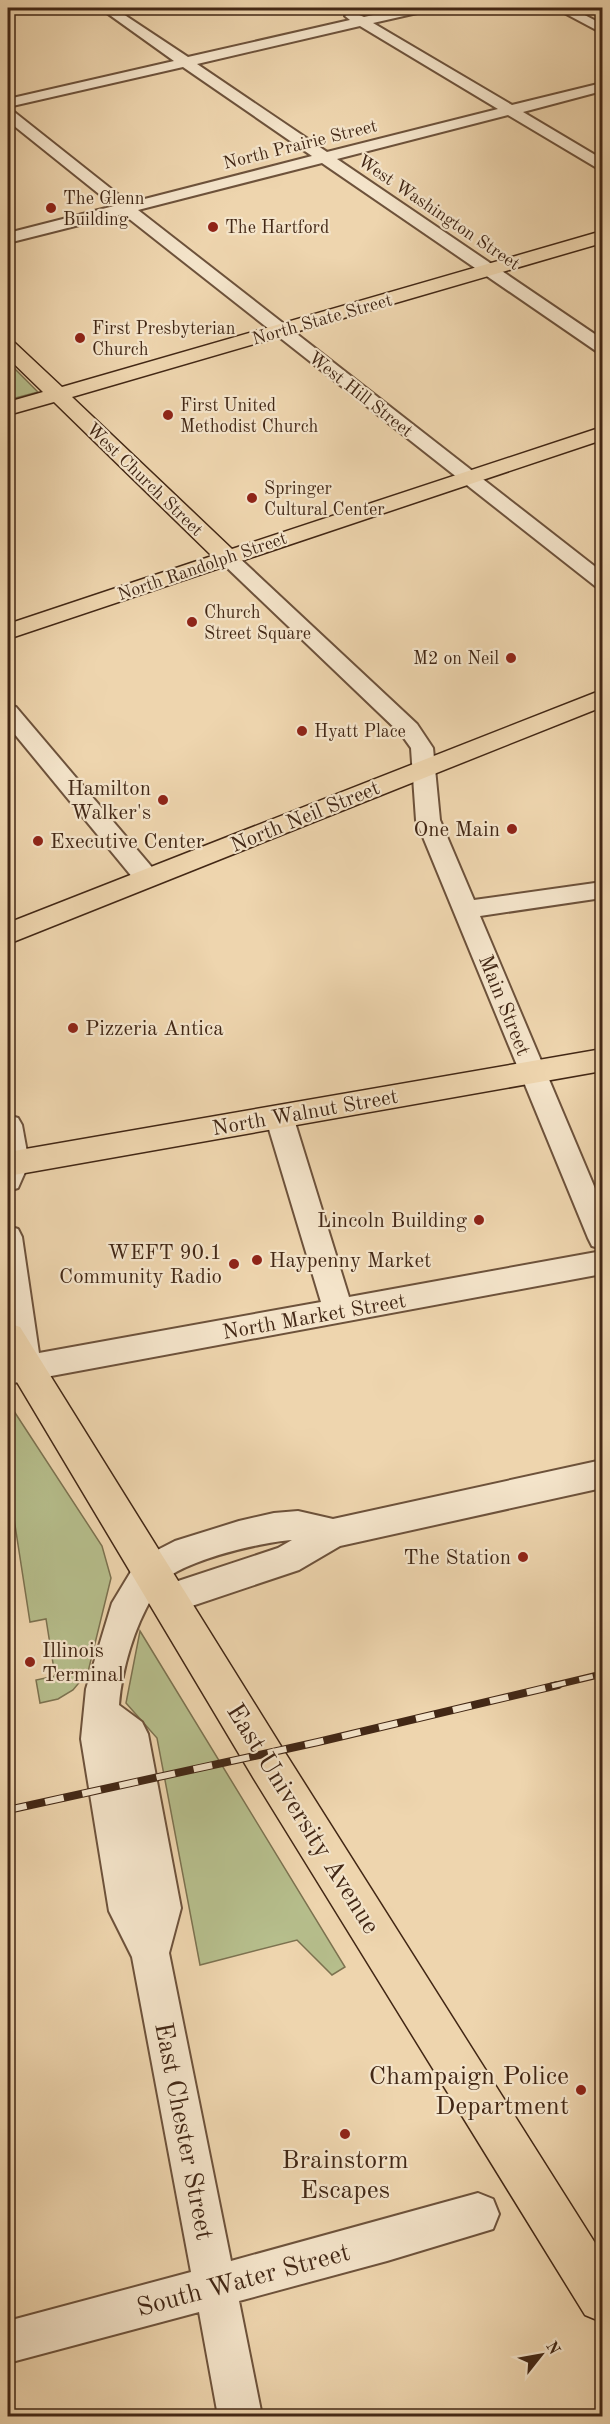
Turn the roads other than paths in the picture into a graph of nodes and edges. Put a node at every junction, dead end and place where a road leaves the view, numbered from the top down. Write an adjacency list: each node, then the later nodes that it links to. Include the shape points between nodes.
1 (106, 8): 7 (street, West Washington Street)
2 (337, 8): 5 (street)
3 (421, 8): 5 (street)
4 (562, 8): 6 (street)
5 (360, 22): 7 (street); 10 (street)
6 (603, 29)
7 (185, 62): 9 (street); 12 (street, West Washington Street)
8 (603, 87): 10 (street, North Prairie Street)
9 (8, 103)
10 (510, 110): 12 (street, North Prairie Street); 13 (street)
11 (8, 114): 14 (street, West Hill Street)
12 (324, 157): 14 (street, North Prairie Street); 17 (street, West Washington Street)
13 (603, 165)
14 (126, 208): 15 (street, North Prairie Street); 18 (street, West Hill Street)
15 (8, 237)
16 (603, 237): 17 (main road, North State Street)
17 (491, 271): 18 (main road, North State Street); 20 (street, West Washington Street)
18 (280, 331): 21 (main road, North State Street); 24 (street, West Hill Street)
19 (8, 347): 21 (main road, West Church Street)
20 (603, 347)
21 (57, 395): 22 (main road, North State Street); 25 (main road, West Church Street)
22 (8, 409)
23 (603, 433): 24 (main road, North Randolph Street)
24 (467, 478): 25 (main road, North Randolph Street); 26 (street, West Hill Street)
25 (227, 557): 27 (main road, North Randolph Street); 30 (street, West Church Street, via 409,729 422,748)
26 (603, 582)
27 (8, 632)
28 (603, 698): 30 (main road, North Neil Street)
29 (8, 711): 31 (street)
30 (424, 768): 31 (main road, North Neil Street); 33 (street, Main Street, via 428,820)
31 (147, 878): 34 (main road, North Neil Street)
32 (603, 890): 33 (street)
33 (465, 910): 36 (street, Main Street)
34 (8, 934)
35 (603, 1060): 36 (main road, North Walnut Street)
36 (532, 1072): 37 (main road, North Walnut Street); 41 (street, Main Street)
37 (279, 1116): 39 (main road, North Walnut Street); 43 (street)
38 (8, 1125): 39 (street)
39 (10, 1169)
40 (8, 1237): 44 (street, via 17,1289)
41 (603, 1238)
42 (603, 1263): 43 (street, North Market Street)
43 (339, 1311): 44 (street, North Market Street)
44 (14, 1358): 46 (main road, East University Avenue)
45 (603, 1474): 46 (street, via 333,1533 287,1560)
46 (159, 1585): 48 (street, East Chester Street, via 124,1614 103,1689 99,1739 128,1911 150,1953); 49 (main road, East University Avenue)
47 (478, 2214): 48 (street, South Water Street)
48 (215, 2286): 50 (street, South Water Street); 51 (street, East Chester Street)
49 (603, 2298)
50 (8, 2342)
51 (240, 2416)

